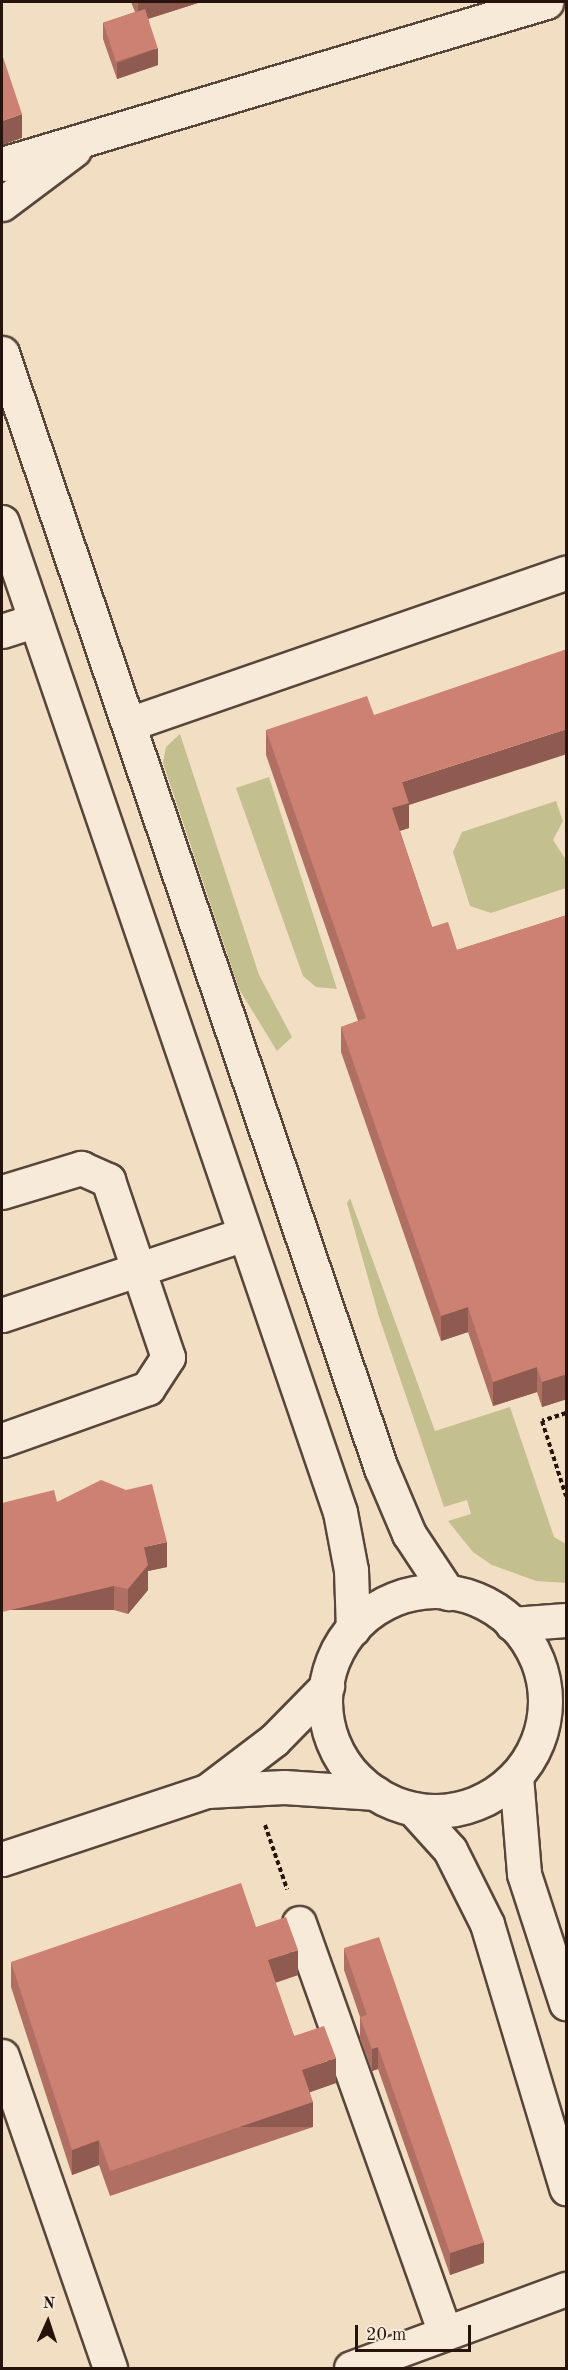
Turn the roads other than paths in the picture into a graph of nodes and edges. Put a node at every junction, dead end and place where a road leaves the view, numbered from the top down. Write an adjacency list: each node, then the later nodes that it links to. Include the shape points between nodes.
1 (546, 2): 2 (lane)
2 (479, 12): 3 (lane)
3 (83, 143): 4 (lane); 5 (lane)
4 (2, 164)
5 (2, 204)
6 (2, 353): 11 (lane)
7 (2, 522): 9 (lane)
8 (567, 573): 11 (lane)
9 (35, 620): 10 (lane); 13 (lane)
10 (2, 631)
11 (129, 724): 17 (lane, via 381,1468 409,1534)
12 (2, 1192): 14 (lane, via 67,1169 96,1172 115,1192)
13 (244, 1234): 14 (lane); 20 (lane, via 340,1512 351,1570)
14 (141, 1269): 15 (lane); 16 (lane, via 167,1346 158,1379 135,1394)
15 (2, 1315)
16 (2, 1440)
17 (448, 1593): 19 (lane, via 472,1598); 20 (lane, via 386,1603)
18 (567, 1620): 19 (lane)
19 (512, 1624): 22 (lane, via 537,1660 546,1702)
20 (353, 1629): 21 (lane, via 331,1665)
21 (327, 1686): 24 (lane, via 274,1740); 25 (lane, via 336,1748)
22 (555, 1715): 23 (lane)
23 (516, 1776): 26 (lane, via 479,1802 458,1809); 29 (lane, via 524,1874)
24 (207, 1791): 25 (lane, via 252,1788); 27 (lane)
25 (376, 1793): 26 (lane)
26 (413, 1809): 31 (lane, via 450,1850 487,1924)
27 (2, 1859)
28 (299, 1923): 33 (lane)
29 (567, 2003)
30 (2, 2056): 34 (lane)
31 (567, 2188)
32 (567, 2289): 33 (lane)
33 (444, 2331): 35 (lane)
34 (110, 2368)
35 (351, 2368)

